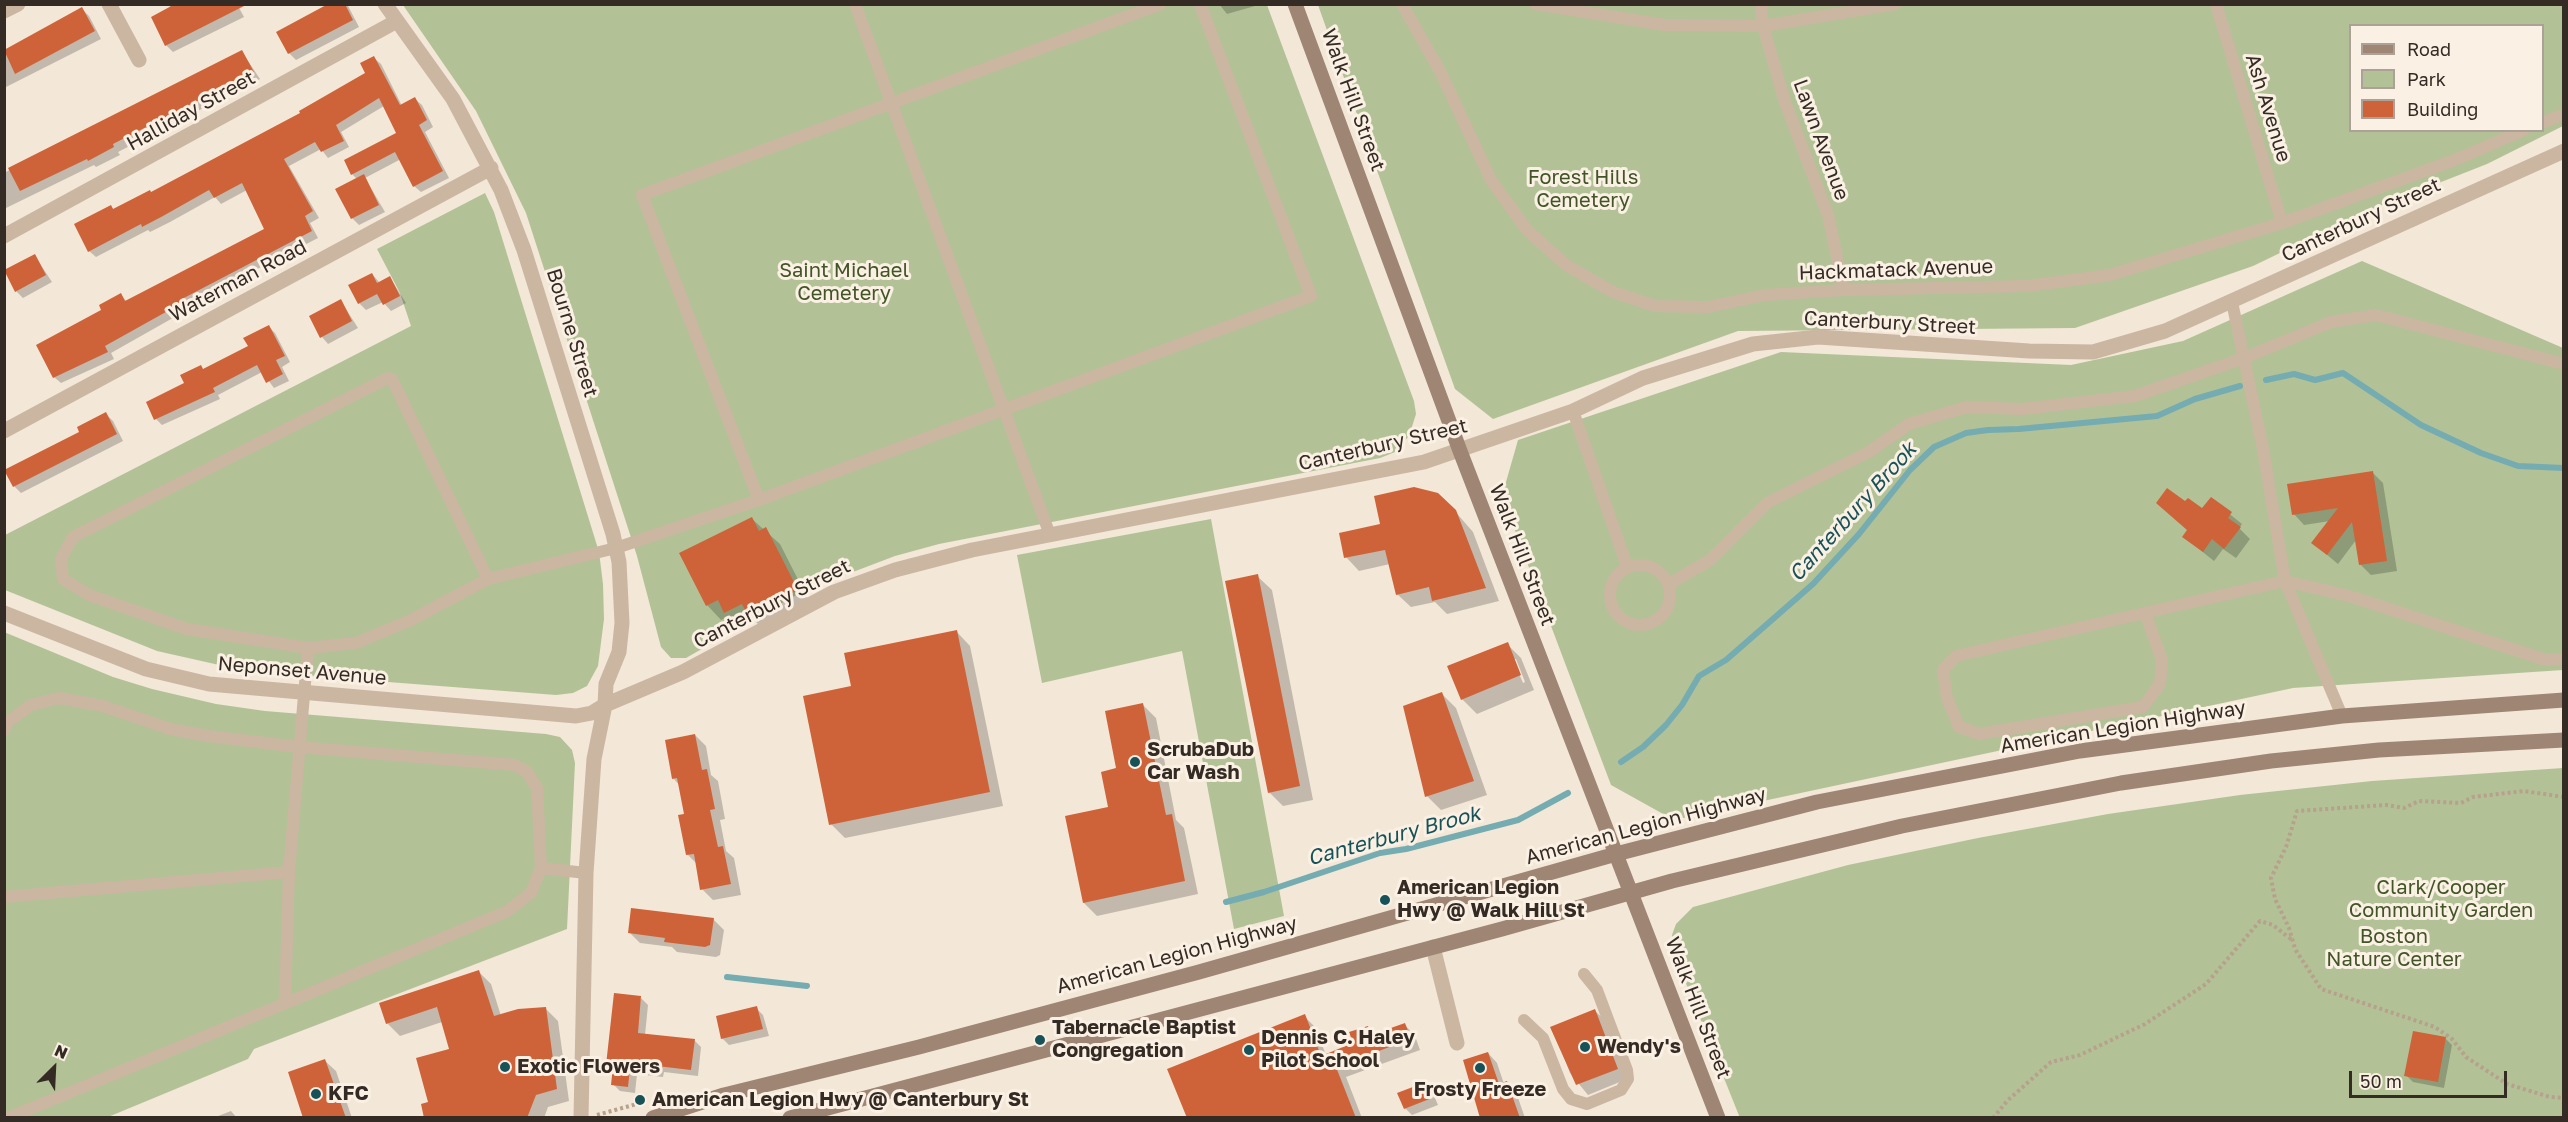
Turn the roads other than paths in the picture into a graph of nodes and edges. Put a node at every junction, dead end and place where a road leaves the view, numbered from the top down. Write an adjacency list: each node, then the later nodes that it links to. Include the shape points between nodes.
1 (18, 4): 13 (street)
2 (108, 4): 16 (street)
3 (385, 4): 14 (street, Bourne Street)
4 (855, 4): 17 (lane)
5 (1161, 4): 17 (lane)
6 (1200, 4): 29 (lane, via 1311,296)
7 (1295, 4): 32 (main road, Walk Hill Street)
8 (1402, 4): 25 (lane, Hackmatack Avenue, via 1441,73 1491,180 1527,230 1566,265 1613,292 1654,306 1708,307 1765,295)
9 (1535, 4): 15 (lane, via 1665,25)
10 (1761, 4): 15 (lane, Lawn Avenue)
11 (1896, 4): 15 (lane)
12 (2216, 4): 23 (lane, Ash Avenue)
13 (4, 11)
14 (397, 21): 22 (street, Bourne Street, via 453,99); 24 (street, Halliday Street)
15 (1762, 27): 25 (lane, Lawn Avenue, via 1785,102 1828,215)
16 (139, 60)
17 (890, 104): 29 (lane); 33 (lane, via 642,195)
18 (2564, 114): 19 (lane)
19 (2544, 122)
20 (2519, 132): 23 (lane, Hackmatack Avenue)
21 (2564, 151): 26 (street, Canterbury Street)
22 (491, 168): 31 (street, Waterman Road); 35 (street, Bourne Street, via 524,250)
23 (2282, 223): 25 (lane, Hackmatack Avenue, via 2110,275 2028,286)
24 (4, 236)
25 (1844, 290)
26 (2232, 302): 27 (lane); 30 (street, Canterbury Street, via 2164,331 2093,352 1818,336 1753,344 1643,378)
27 (2244, 357): 28 (lane, via 2331,322 2376,315); 38 (lane); 39 (lane, via 2135,396 2022,409 1967,407 1909,424 1869,452 1767,503 1710,560)
28 (2564, 364)
29 (1005, 410): 33 (lane); 34 (lane)
30 (1574, 411): 32 (street, Canterbury Street); 36 (lane)
31 (4, 431)
32 (1460, 452): 34 (street, Canterbury Street, via 1386,471); 51 (main road, Walk Hill Street)
33 (759, 500): 35 (lane)
34 (1050, 535): 46 (street, Canterbury Street, via 944,557 849,586 683,672)
35 (616, 548): 37 (lane); 46 (street, Bourne Street, via 621,633 619,652 606,684)
36 (1628, 566): 39 (lane, via 1652,566); 39 (lane, via 1612,581 1610,591 1616,614 1631,624 1654,622 1665,613 1670,603)
37 (488, 579): 42 (lane, via 411,620 356,643); 42 (lane, via 392,379 388,378 73,537 61,559 63,579 89,595 187,629)
38 (2285, 581): 41 (lane); 43 (lane, via 2349,596 2546,660); 47 (lane)
39 (1669, 584)
40 (4, 613): 44 (street, Neponset Avenue, via 115,658 177,677)
41 (2145, 613): 41 (lane, via 1956,656 1943,670 1947,698 1959,727 1979,734 2143,707 2160,684 2162,660)
42 (308, 648): 44 (lane)
43 (2564, 659)
44 (306, 694): 46 (street, Neponset Avenue, via 576,716); 50 (lane)
45 (2564, 700): 47 (main road, American Legion Highway)
46 (605, 705): 54 (street, via 594,759)
47 (2342, 716): 51 (main road, American Legion Highway, via 2080,751 1818,802)
48 (4, 730): 50 (lane, via 8,722 31,705 59,698 103,706 170,729)
49 (2564, 740): 55 (main road, via 2357,752 2121,783 1902,826)
50 (298, 747): 52 (lane, via 515,765 527,772 537,788); 53 (lane)
51 (1616, 854): 55 (main road, Walk Hill Street); 65 (main road, American Legion Highway, via 1199,972 724,1095)
52 (541, 868): 54 (lane); 59 (lane, via 531,892 506,912)
53 (289, 872): 56 (lane); 59 (lane)
54 (586, 873): 64 (street)
55 (1630, 892): 57 (main road); 67 (main road, Walk Hill Street)
56 (4, 897)
57 (1432, 946): 61 (street); 62 (main road)
58 (1584, 974): 60 (lane, via 1597,990 1626,1066 1628,1079 1621,1090 1592,1103 1570,1099 1543,1038)
59 (285, 1002): 63 (lane)
60 (1524, 1020)
61 (1457, 1043)
62 (808, 1115): 66 (main road)
63 (8, 1118)
64 (581, 1118)
65 (653, 1118)
66 (790, 1118)
67 (1718, 1118)

